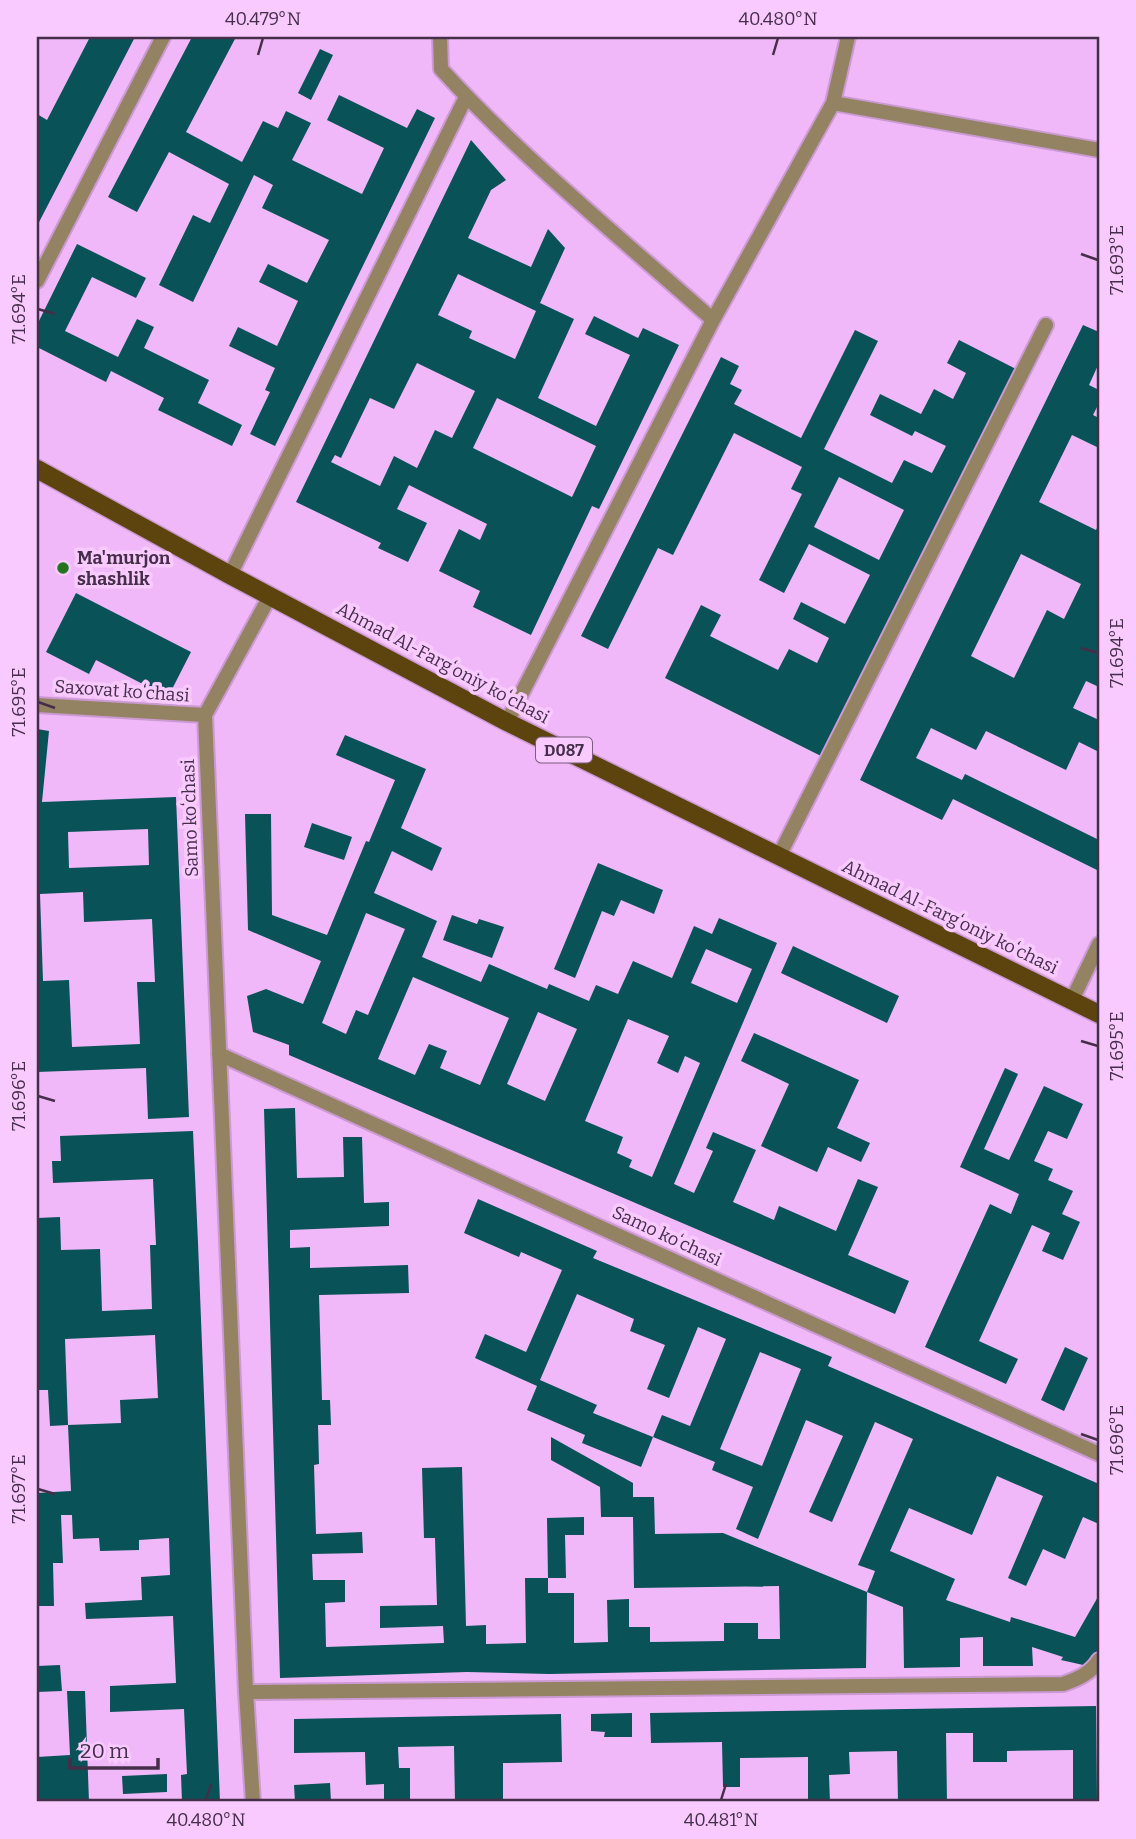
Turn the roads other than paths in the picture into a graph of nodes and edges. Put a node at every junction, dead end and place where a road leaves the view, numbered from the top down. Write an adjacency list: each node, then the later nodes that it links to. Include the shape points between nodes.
1 (163, 37): 7 (street)
2 (440, 37): 4 (street, via 441,69)
3 (848, 37): 5 (street)
4 (466, 97): 8 (street); 11 (street)
5 (833, 103): 6 (street); 8 (street)
6 (1099, 150)
7 (37, 281)
8 (713, 320): 15 (street)
9 (1046, 325): 16 (street)
10 (37, 469): 11 (main road, Ahmad Al-Fargʻoniy koʻchasi / D087)
11 (230, 575): 12 (main road, Ahmad Al-Fargʻoniy koʻchasi / D087)
12 (270, 596): 14 (street); 15 (main road, Ahmad Al-Fargʻoniy koʻchasi / D087)
13 (37, 705): 14 (street, Saxovat koʻchasi)
14 (205, 715): 20 (street, Samo koʻchasi)
15 (508, 722): 16 (main road, Ahmad Al-Fargʻoniy koʻchasi / D087)
16 (779, 856): 18 (main road, Ahmad Al-Fargʻoniy koʻchasi / D087)
17 (1099, 944): 18 (street)
18 (1072, 1000): 19 (main road, Ahmad Al-Fargʻoniy koʻchasi / D087)
19 (1099, 1014)
20 (219, 1054): 21 (street, Samo koʻchasi); 23 (street, Samo koʻchasi)
21 (1099, 1454)
22 (1099, 1660): 23 (street, via 1081,1678 1063,1684)
23 (246, 1692): 24 (street, Samo koʻchasi)
24 (253, 1802)

